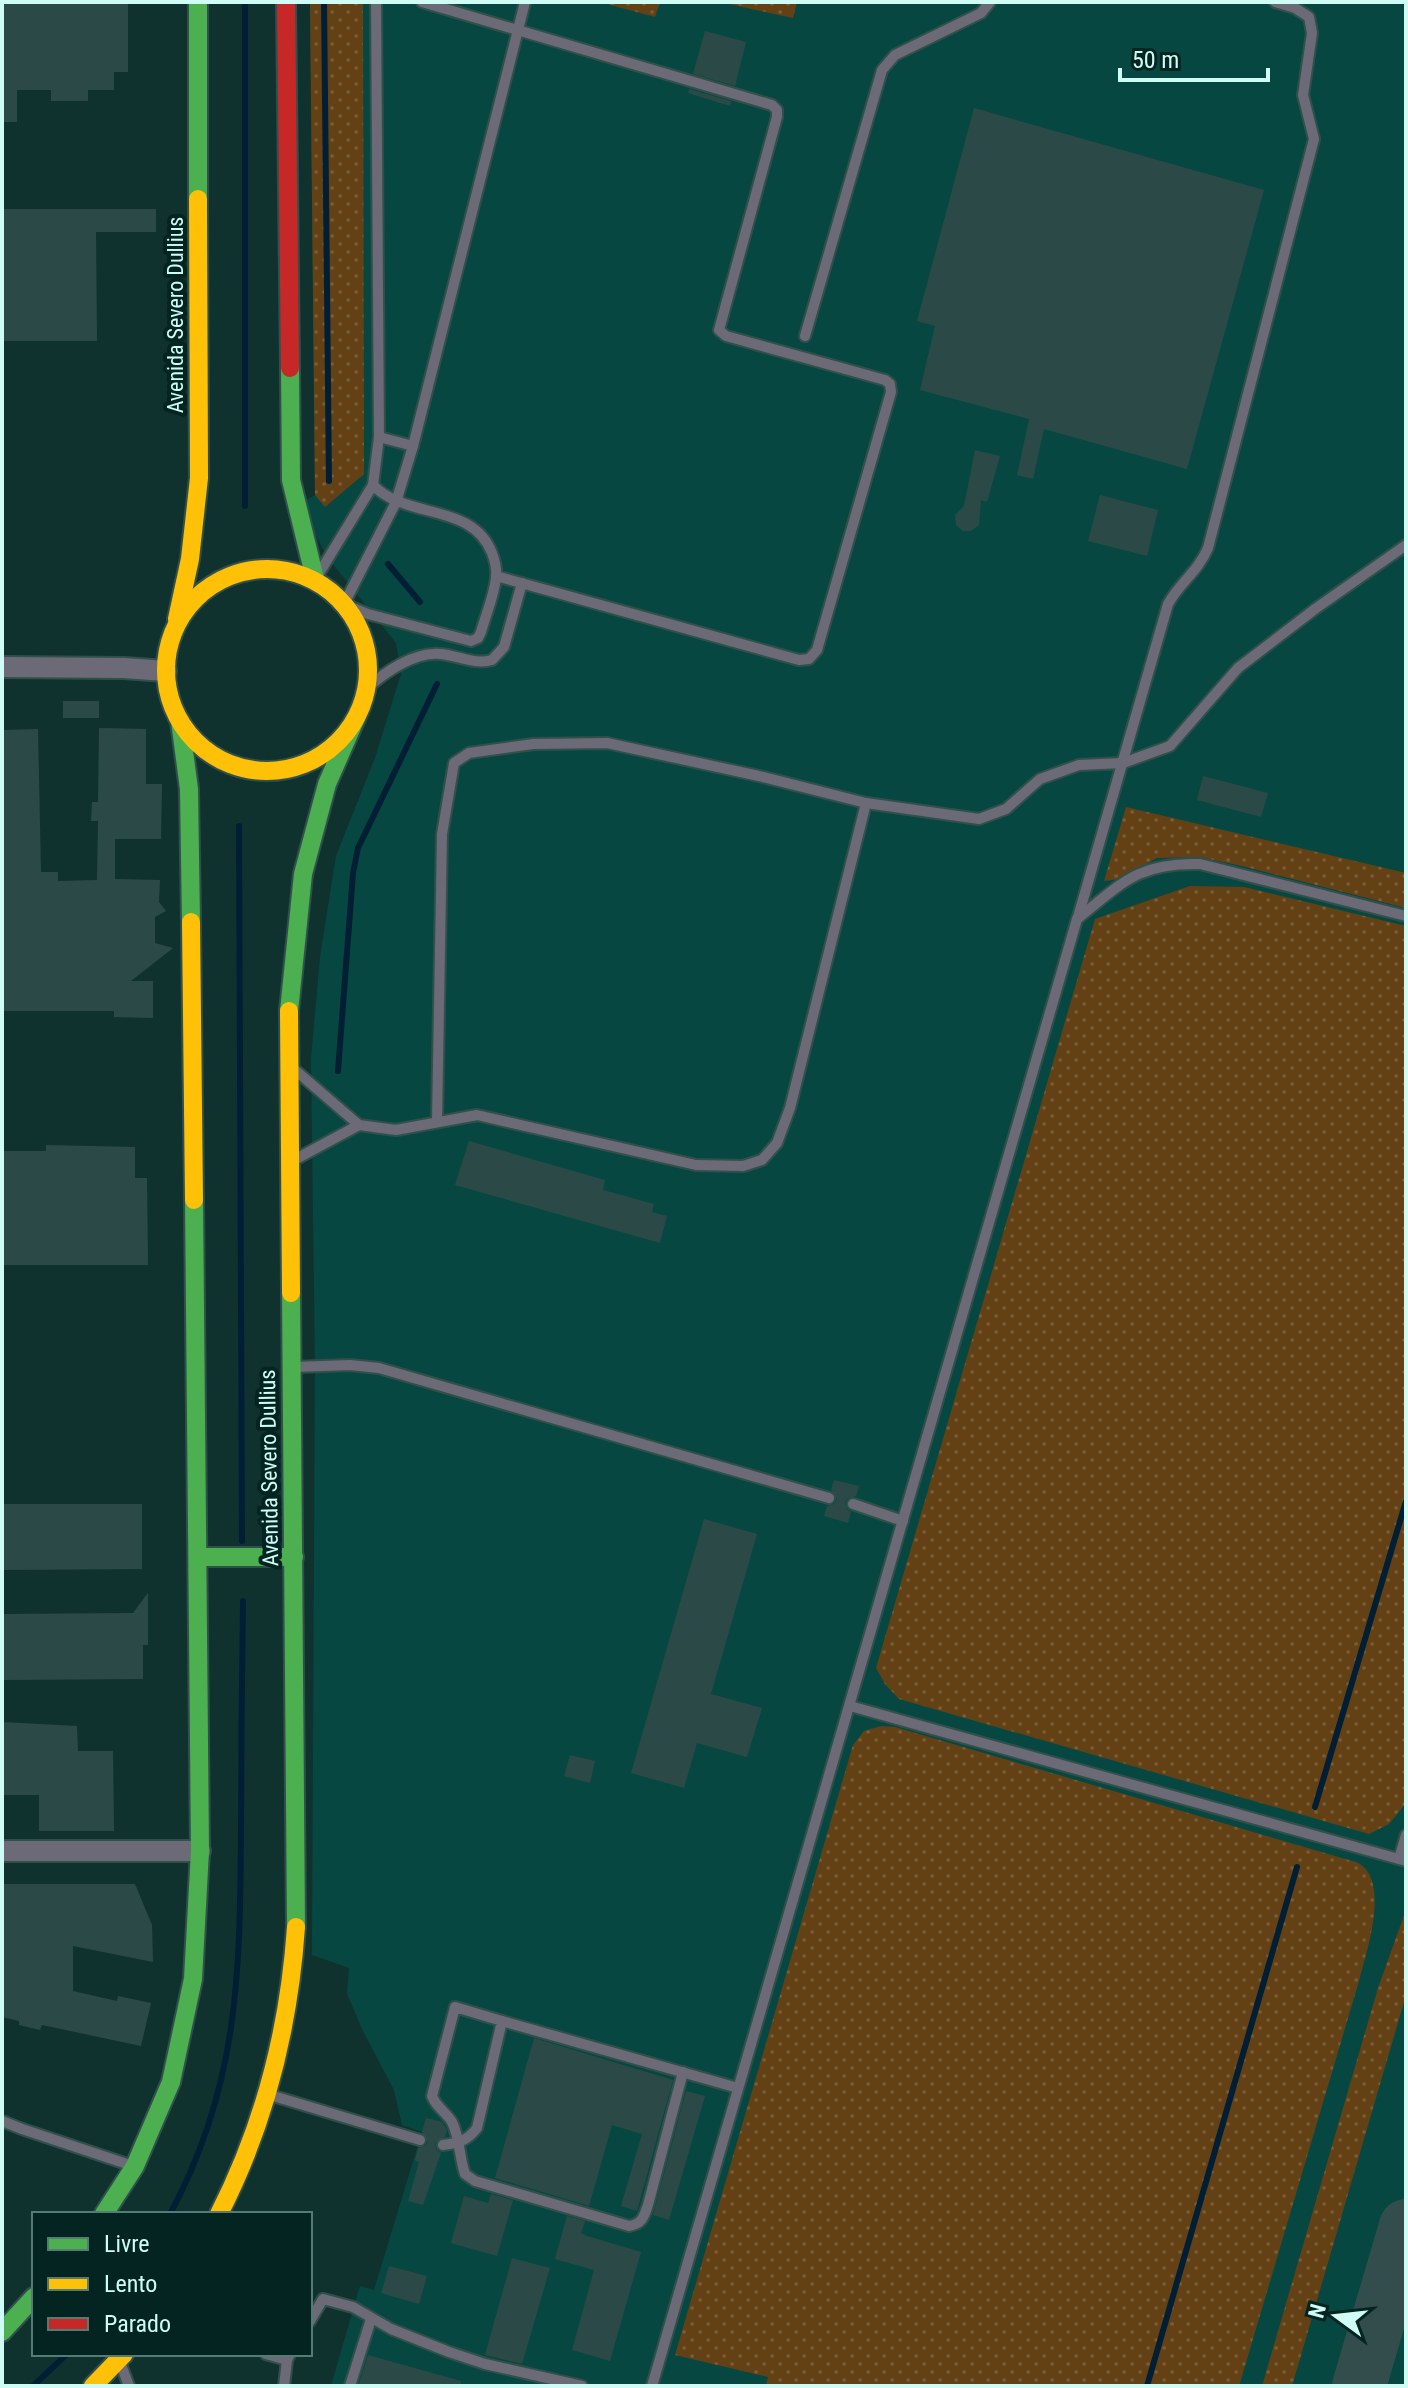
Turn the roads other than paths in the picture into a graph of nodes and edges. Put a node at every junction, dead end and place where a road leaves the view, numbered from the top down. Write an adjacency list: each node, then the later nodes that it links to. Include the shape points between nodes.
1 (198, 2): 19 (main road, Avenida Severo Dullius, via 199,478)
2 (286, 2): 16 (main road, via 291,480)
3 (376, 2): 10 (lane)
4 (422, 2): 8 (lane)
5 (525, 2): 8 (lane)
6 (990, 2): 9 (lane, via 981,13 895,55 882,70)
7 (1275, 2): 25 (lane, via 1309,17 1312,33 1303,95 1314,139 1208,548 1168,604)
8 (519, 31): 11 (lane); 17 (lane, via 772,105 777,110 719,330 885,380 891,392 817,650 809,659)
9 (805, 336)
10 (379, 437): 11 (lane); 12 (lane)
11 (413, 446): 13 (lane)
12 (373, 485): 13 (lane); 16 (lane)
13 (396, 502): 15 (lane, via 467,522 490,549); 18 (lane)
14 (1406, 545): 25 (lane, via 1238,668 1170,746)
15 (496, 576): 17 (lane); 18 (lane, via 481,632 471,641)
16 (315, 579): 18 (main road); 19 (main road, via 275,569 227,577 188,606)
17 (522, 583): 22 (lane, via 497,656 485,662 439,653 421,657)
18 (344, 604): 22 (main road, via 359,628 367,657)
19 (176, 627): 21 (main road)
20 (2, 667): 21 (street)
21 (166, 671): 24 (main road)
22 (366, 689): 23 (main road)
23 (356, 718): 24 (main road, via 318,758 265,771 215,757); 29 (main road, Avenida Severo Dullius, via 327,784 303,874 289,1003)
24 (180, 721): 37 (main road, via 189,804)
25 (1123, 763): 26 (lane, via 1079,765 1040,779 1006,809 979,819); 28 (lane)
26 (866, 803): 30 (lane, via 790,1108 777,1143 762,1160 743,1166 696,1165 477,1115); 30 (lane, via 607,743 533,744 469,753 454,763 442,834)
27 (1406, 916): 28 (lane, via 1200,864 1172,863 1132,876)
28 (1077, 919): 36 (lane)
29 (289, 1066): 31 (lane); 32 (main road, Avenida Severo Dullius)
30 (437, 1122): 31 (lane, via 396,1130)
31 (359, 1125): 32 (lane)
32 (290, 1162): 33 (main road, Avenida Severo Dullius)
33 (292, 1367): 34 (lane, via 379,1368); 38 (main road, Avenida Severo Dullius)
34 (829, 1498)
35 (853, 1504): 36 (lane)
36 (903, 1521): 39 (lane)
37 (199, 1557): 38 (main road); 42 (main road)
38 (294, 1557): 47 (main road, Avenida Severo Dullius, via 296,1929 288,2008)
39 (850, 1706): 43 (lane); 46 (lane)
40 (1406, 1835): 43 (lane)
41 (2, 1851): 42 (street)
42 (200, 1851): 52 (main road, via 193,1979 171,2082)
43 (1403, 1860)
44 (502, 2021): 45 (lane); 50 (lane, via 477,2128); 50 (lane, via 455,2007 432,2096)
45 (683, 2072): 46 (lane); 50 (lane, via 644,2219 637,2225 475,2181 465,2174)
46 (738, 2088): 66 (lane)
47 (270, 2095): 49 (lane); 54 (main road, Avenida Severo Dullius)
48 (2, 2121): 52 (lane)
49 (420, 2140)
50 (459, 2143): 51 (lane)
51 (443, 2145)
52 (135, 2166): 53 (main road)
53 (105, 2212)
54 (220, 2212)
55 (32, 2299): 58 (main road)
56 (312, 2318): 57 (lane, via 323,2299 353,2307)
57 (371, 2319): 64 (lane); 65 (lane, via 461,2356)
58 (2, 2332)
59 (122, 2357): 61 (main road); 62 (lane)
60 (288, 2357): 63 (lane)
61 (93, 2386)
62 (129, 2386)
63 (284, 2386)
64 (350, 2386)
65 (582, 2386)
66 (652, 2386)

